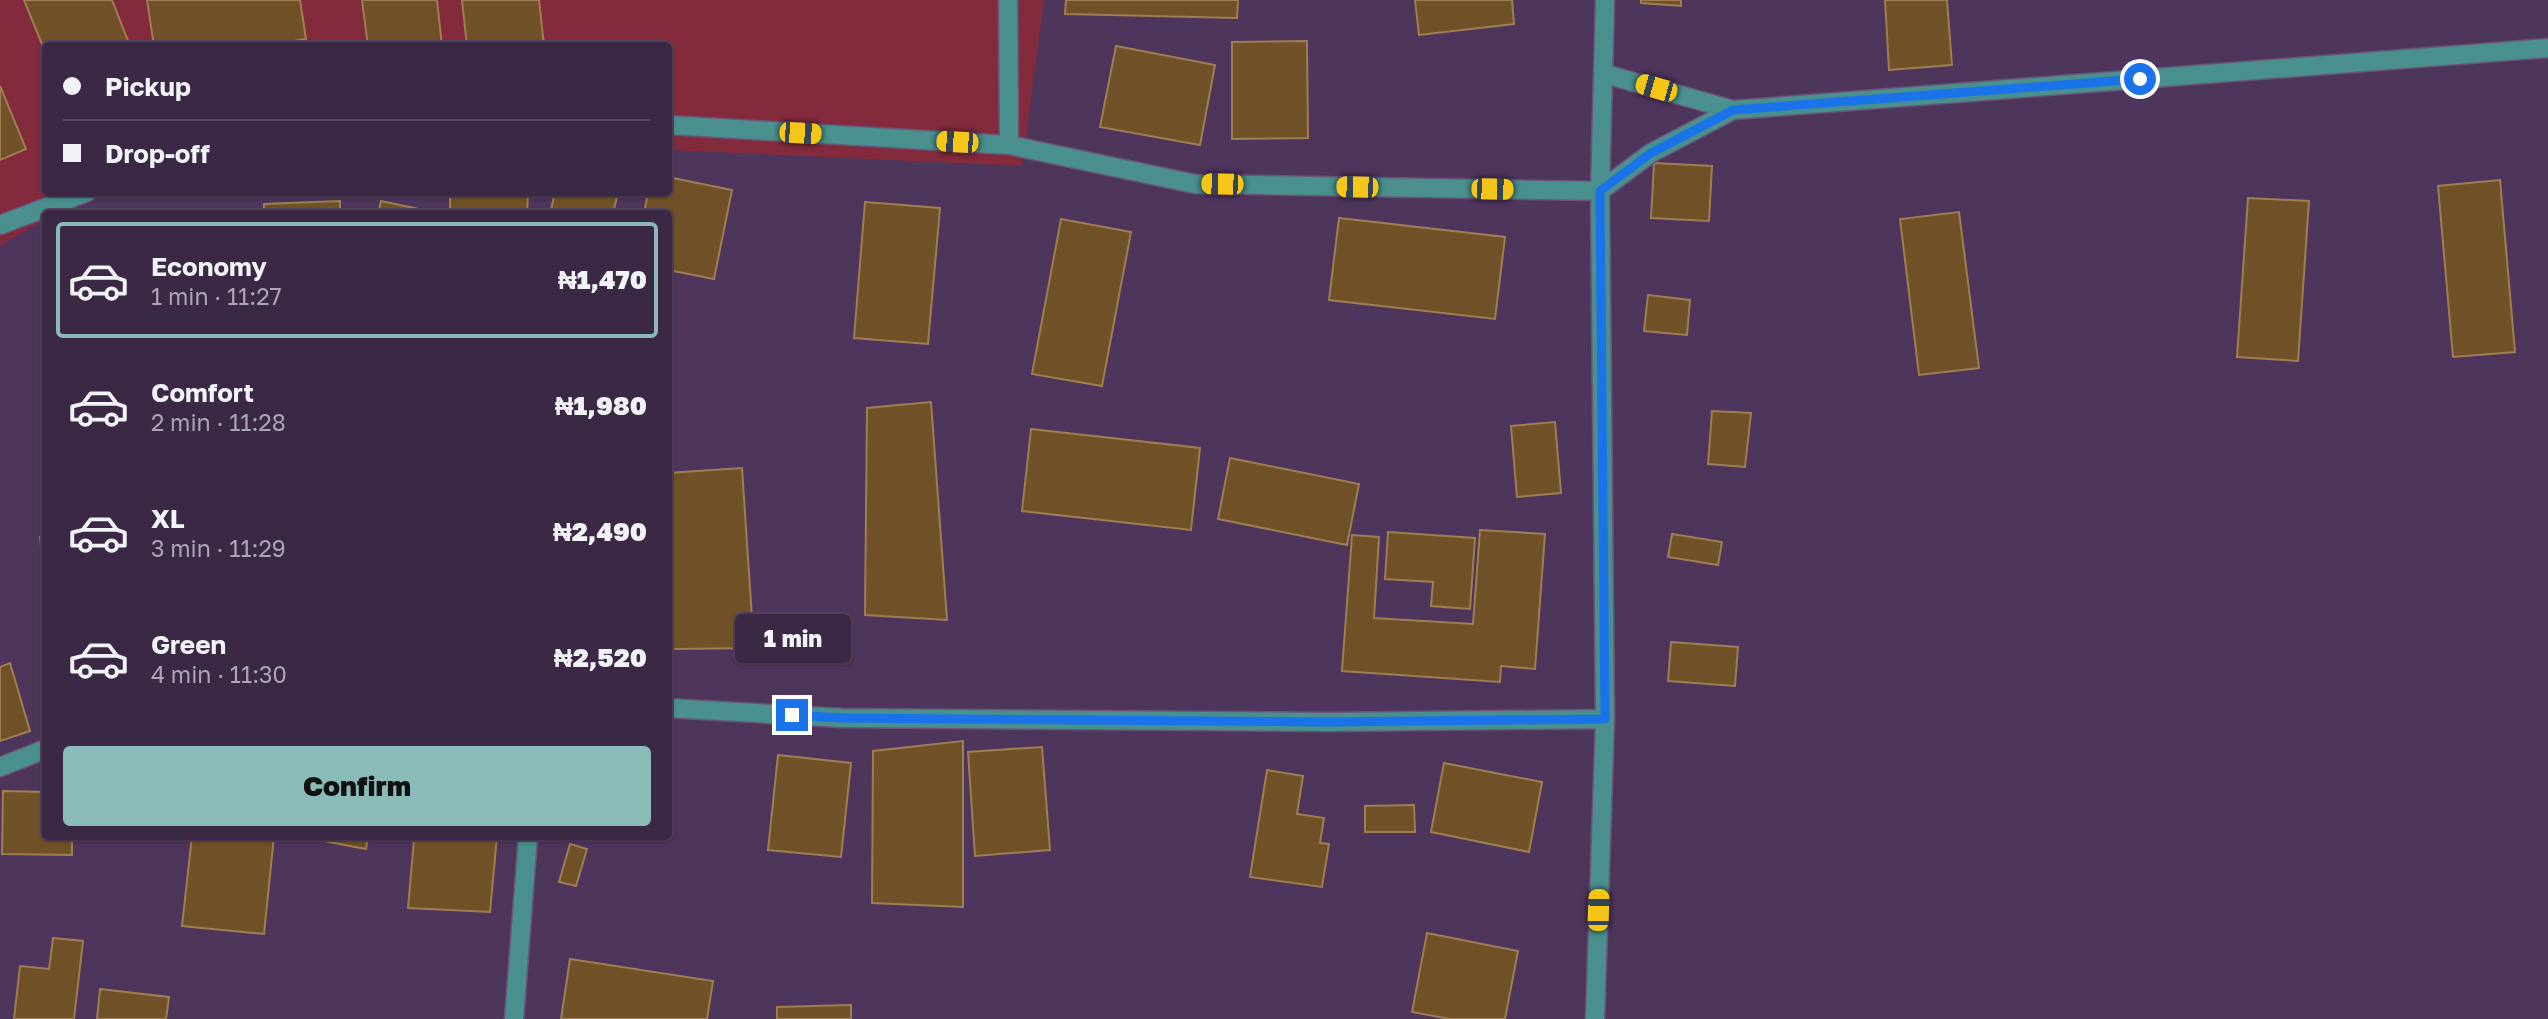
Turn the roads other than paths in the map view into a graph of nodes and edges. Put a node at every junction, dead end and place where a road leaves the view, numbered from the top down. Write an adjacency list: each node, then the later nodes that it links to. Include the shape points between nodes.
1 (1008, 0): 7 (street)
2 (1605, 0): 4 (street)
3 (2548, 48): 5 (street)
4 (1605, 74): 5 (street); 8 (street)
5 (1733, 110): 8 (street, via 1651,153)
6 (672, 125): 7 (street)
7 (1009, 145): 8 (street, via 1195,184)
8 (1600, 191): 12 (street)
9 (76, 196): 10 (street)
10 (0, 225)
11 (672, 708): 12 (street, via 884,718)
12 (1605, 719): 17 (street)
13 (42, 751): 14 (street)
14 (0, 767)
15 (527, 840): 16 (street)
16 (514, 1019)
17 (1595, 1019)

